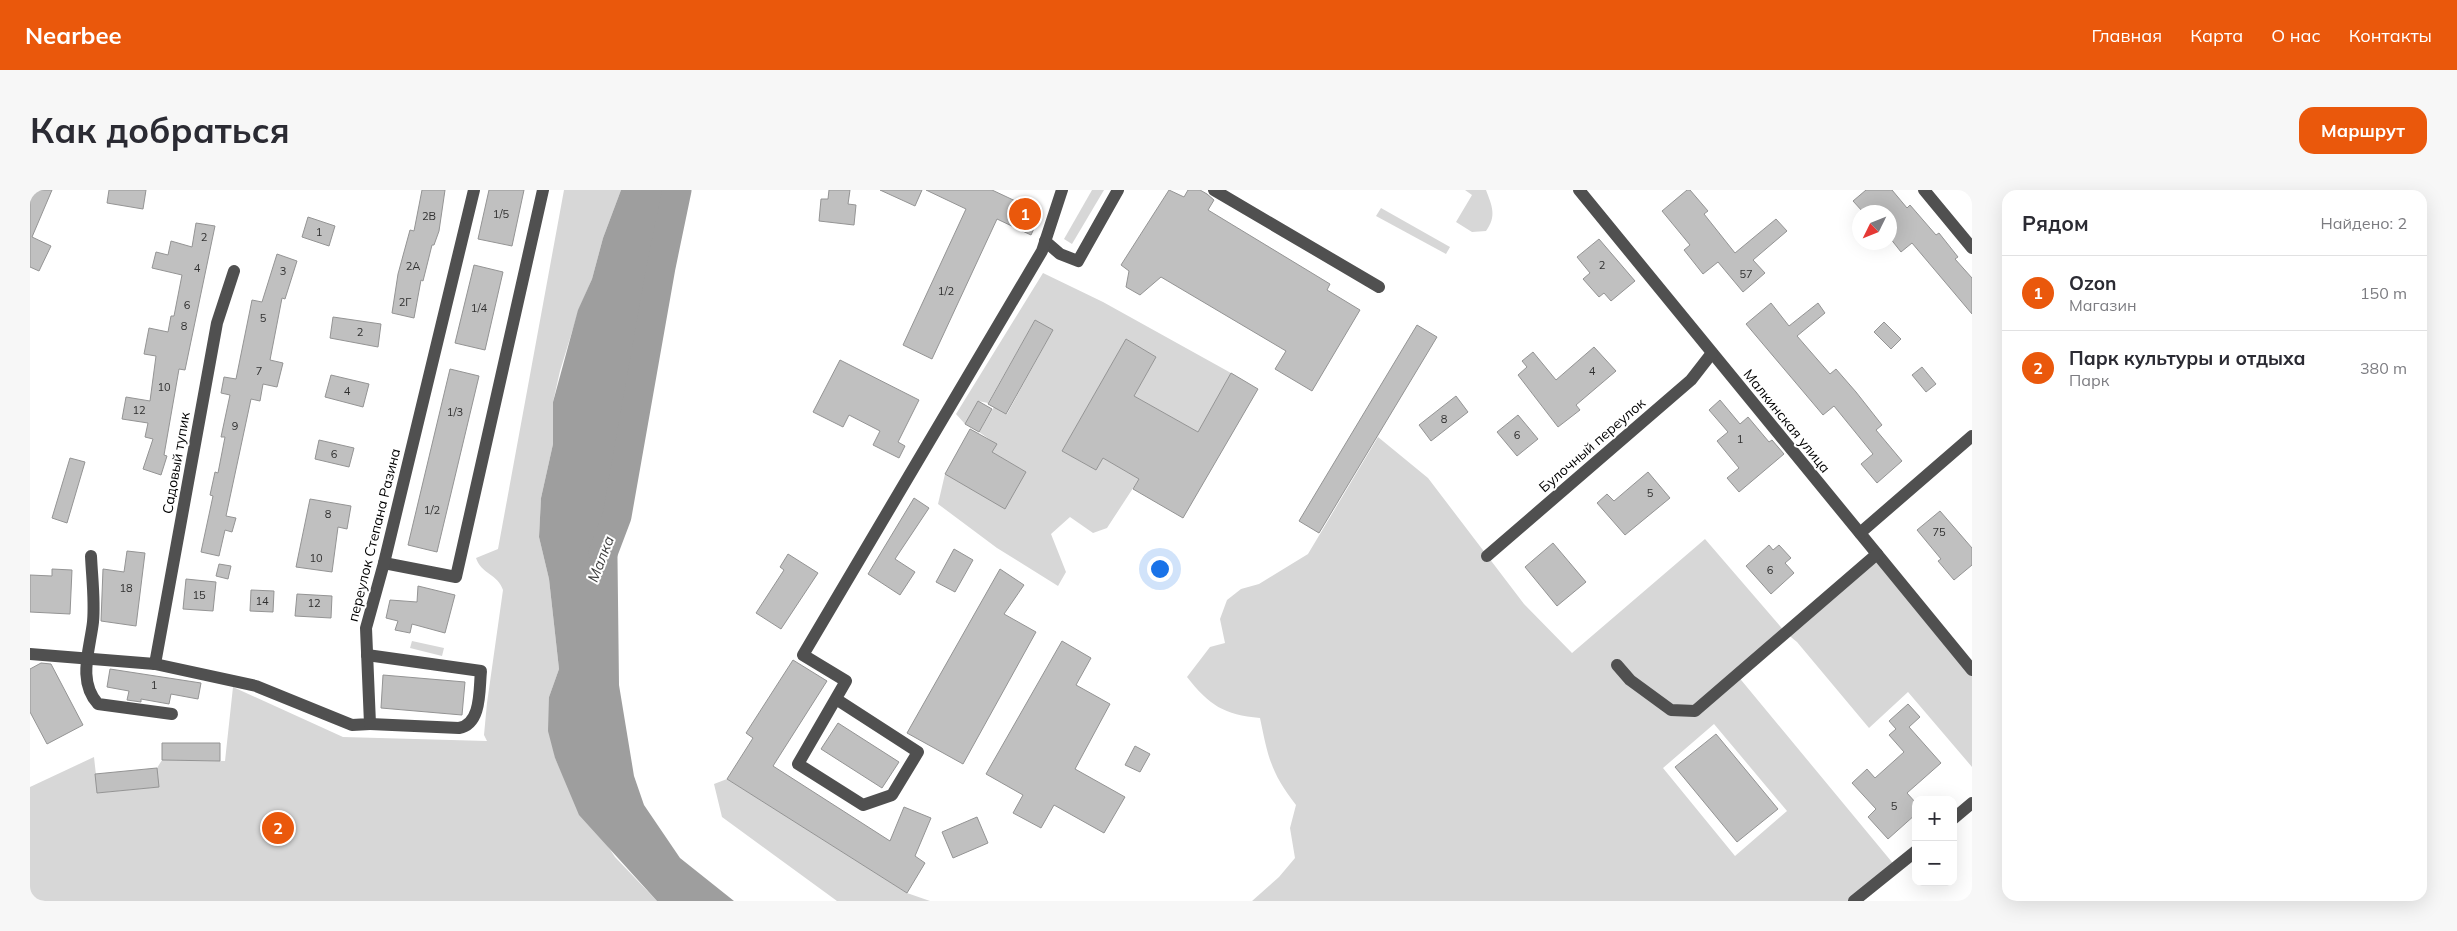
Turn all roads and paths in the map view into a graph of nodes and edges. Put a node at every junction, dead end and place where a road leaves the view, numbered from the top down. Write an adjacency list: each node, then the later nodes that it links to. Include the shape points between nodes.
1 (474, 190): 18 (street, переулок Степана Разина)
2 (543, 190): 18 (street, via 456,577)
3 (1062, 190): 8 (street)
4 (1118, 190): 8 (street, via 1078,261 1060,254)
5 (1214, 190): 11 (street)
6 (1579, 190): 12 (street, Малкинская улица)
7 (1924, 190): 9 (street)
8 (1045, 241): 25 (street, via 803,655 846,681)
9 (1972, 248)
10 (234, 271): 22 (street, Садовый тупик, via 217,323)
11 (1379, 287)
12 (1712, 353): 14 (street, Малкинская улица); 17 (street, Булочный переулок, via 1691,380)
13 (1972, 436): 14 (street)
14 (1860, 533): 15 (street, Малкинская улица)
15 (1877, 554): 23 (street, via 1695,711 1671,710 1630,680); 24 (street, Малкинская улица)
16 (91, 556): 21 (street, via 93,622)
17 (1488, 556)
18 (384, 563): 20 (street, переулок Степана Разина, via 366,628)
19 (30, 654): 21 (street)
20 (368, 655): 27 (street, переулок Степана Разина); 27 (street, via 480,671 476,717 468,726)
21 (86, 658): 22 (street); 26 (street, via 92,697 98,704)
22 (155, 664): 27 (street, via 256,686 352,725)
23 (1617, 665)
24 (1972, 670)
25 (836, 699): 25 (street, via 798,764 863,805 892,794 918,752)
26 (172, 714)
27 (370, 724)
28 (1972, 803): 29 (street)
29 (1957, 816)
30 (1912, 854): 31 (street)
31 (1854, 901)

